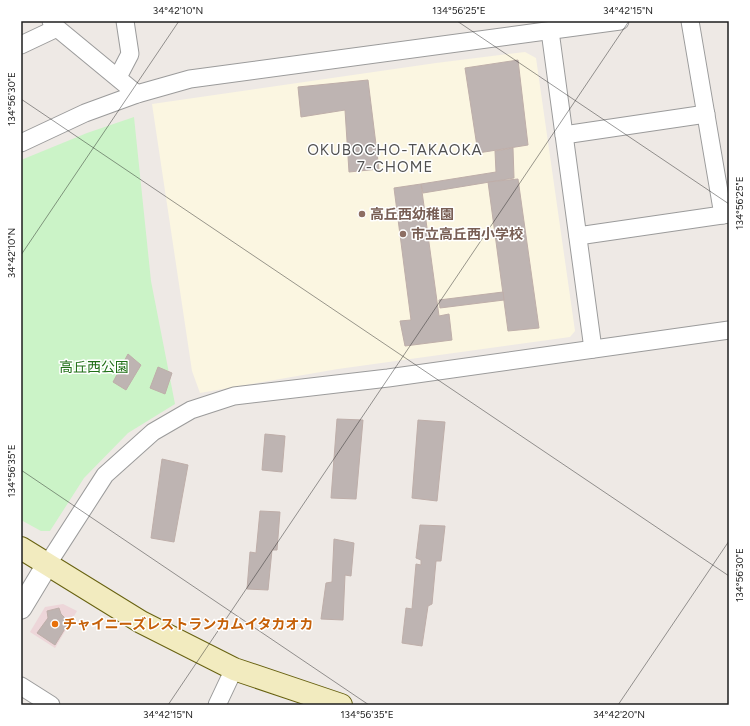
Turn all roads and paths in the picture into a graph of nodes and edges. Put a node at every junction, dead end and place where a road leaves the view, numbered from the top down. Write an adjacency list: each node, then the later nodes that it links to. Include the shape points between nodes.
1 (125, 21): 7 (street, via 130,54)
2 (620, 21): 5 (street)
3 (690, 21): 9 (street)
4 (54, 24): 6 (street); 7 (street)
5 (550, 31): 8 (street, via 190,79); 10 (street)
6 (21, 45)
7 (118, 77): 8 (street)
8 (137, 94): 11 (street)
9 (706, 114): 10 (street); 12 (street)
10 (564, 135): 13 (street)
11 (21, 143)
12 (726, 215): 13 (street)
13 (578, 236): 15 (street)
14 (729, 330): 15 (street)
15 (593, 348): 17 (street, via 388,378 234,396 191,410 153,432 105,475)
16 (21, 548): 17 (main road)
17 (47, 565): 18 (street); 19 (main road, via 141,622)
18 (21, 608)
19 (234, 669): 22 (street); 23 (main road)
20 (21, 686): 21 (street)
21 (51, 705)
22 (217, 705)
23 (341, 705)

